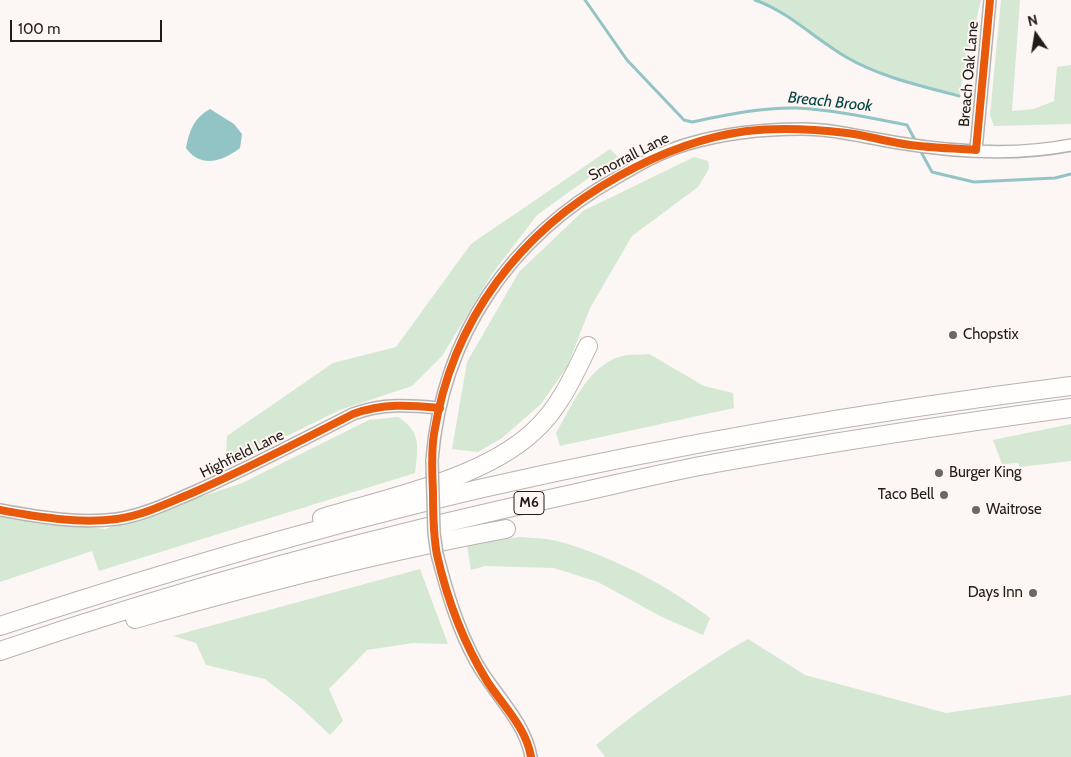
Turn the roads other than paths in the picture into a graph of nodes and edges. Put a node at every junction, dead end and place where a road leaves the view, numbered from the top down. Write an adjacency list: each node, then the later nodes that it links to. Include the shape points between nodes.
1 (990, 0): 3 (street, Breach Oak Lane)
2 (1071, 145): 3 (street, Smorrall Lane, via 1040,151)
3 (976, 150): 6 (street, Smorrall Lane, via 803,129 749,131 665,152 590,192 544,228 494,284 460,344)
4 (588, 346): 10 (highway, via 564,395 533,432 489,462 458,476 287,528)
5 (1071, 386): 10 (highway, M6, via 795,425 668,449 463,493)
6 (440, 408): 8 (street, Highfield Lane, via 396,404 353,414 215,483 148,512 118,519 88,521); 14 (street, bridge, via 432,460 434,533 448,598 459,629 488,683 523,732)
7 (1071, 408): 12 (highway, M6, via 939,426 714,464 496,510 222,581)
8 (0, 510)
9 (506, 530): 13 (highway, via 445,540 314,572)
10 (161, 574): 11 (highway, M6)
11 (0, 626)
12 (0, 651)
13 (0, 658)
14 (531, 757)

